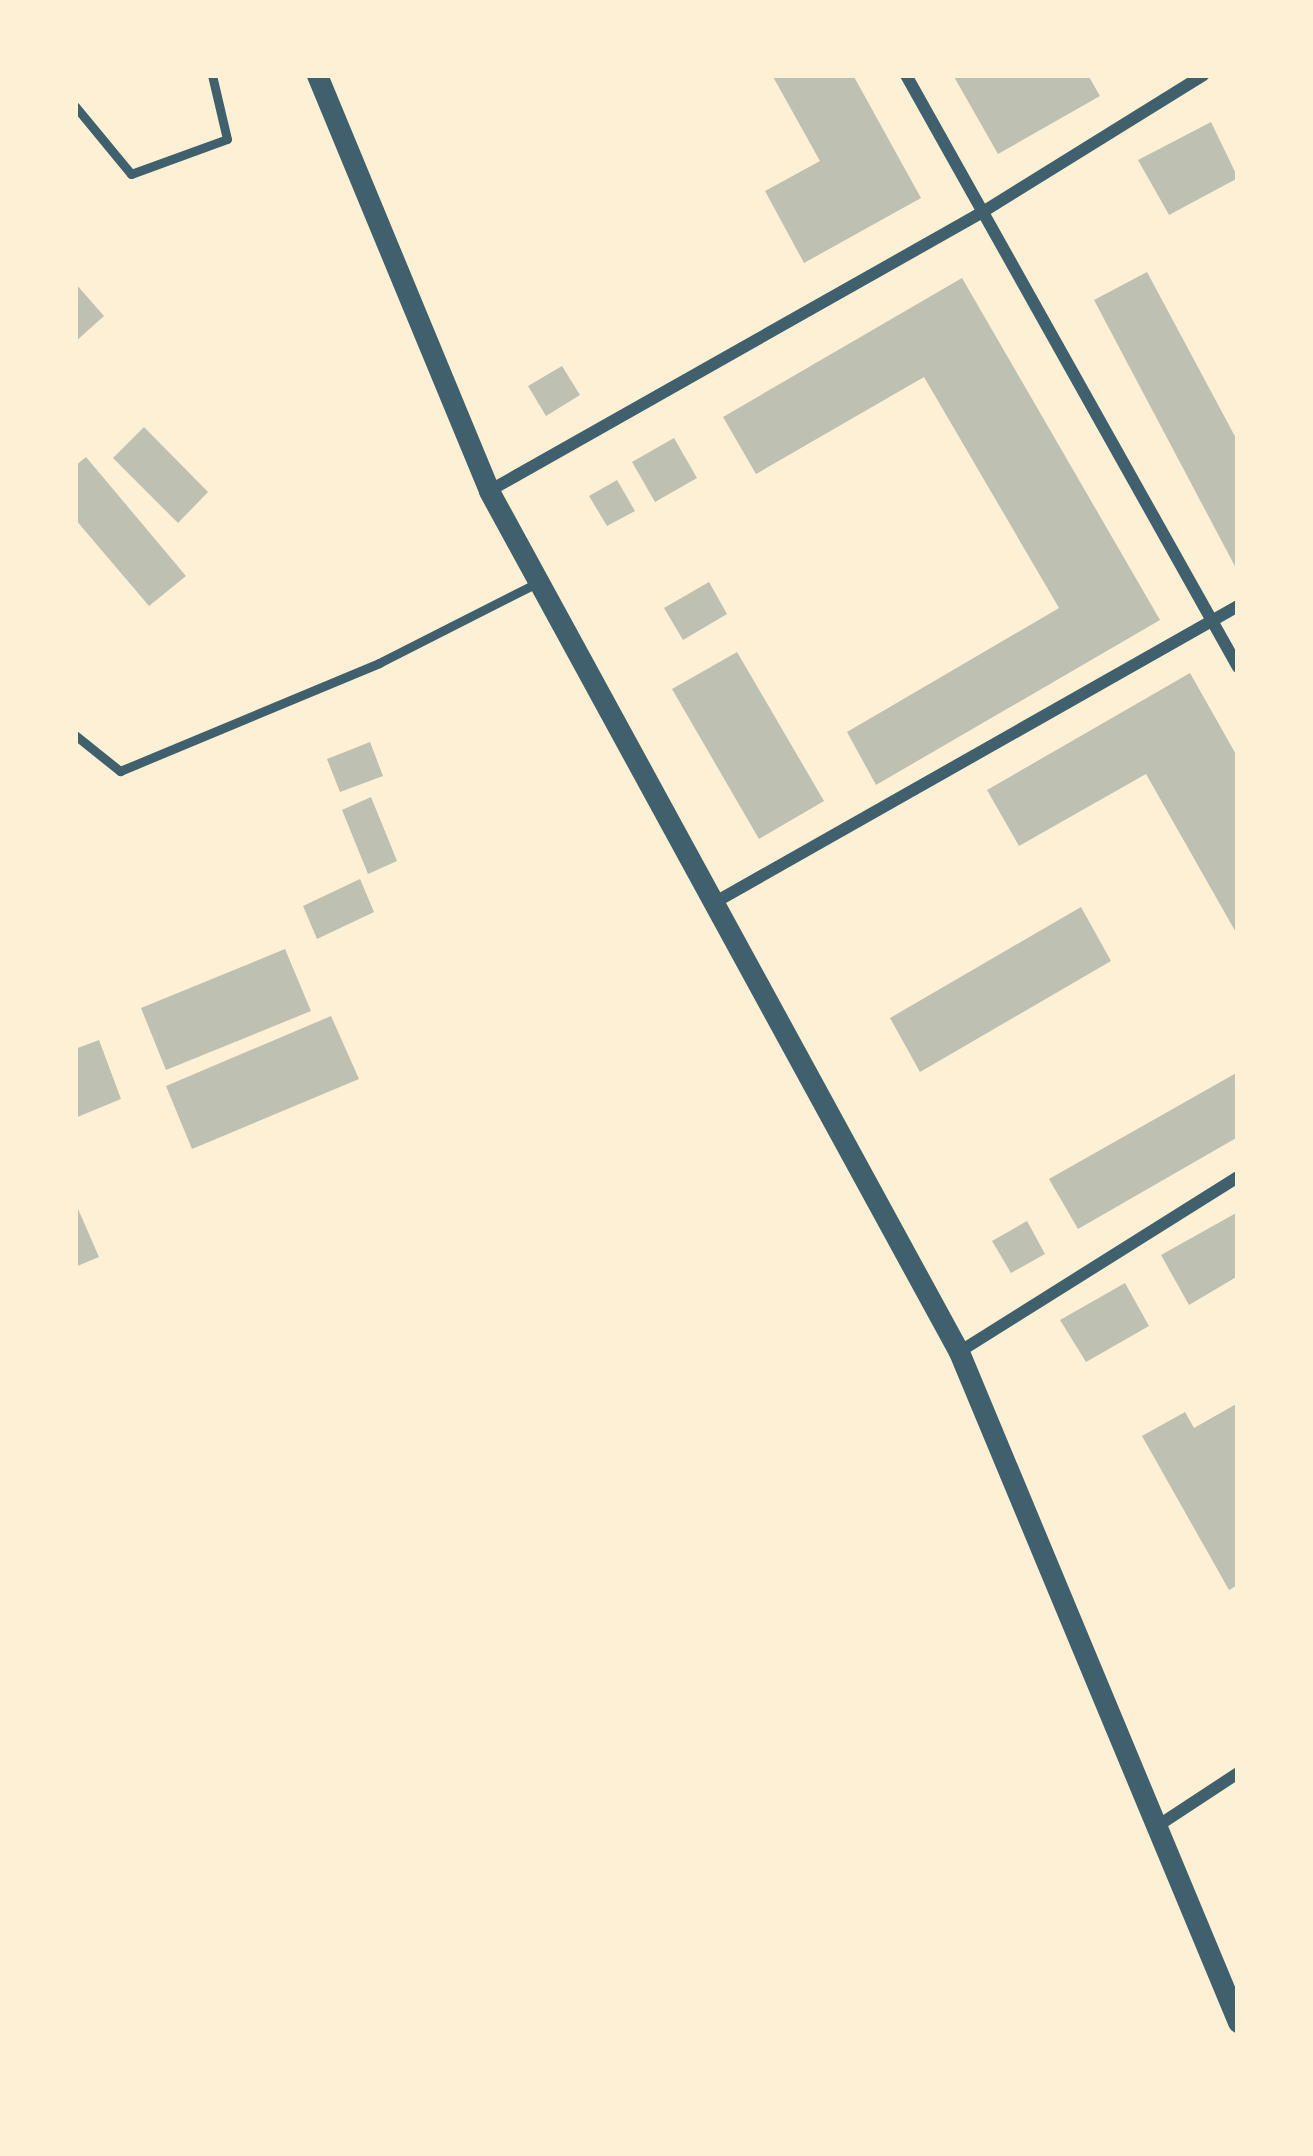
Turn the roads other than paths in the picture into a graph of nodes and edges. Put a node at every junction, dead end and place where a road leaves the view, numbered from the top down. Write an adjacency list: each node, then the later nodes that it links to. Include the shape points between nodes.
1 (212, 75): 5 (lane, via 227,139 130,174)
2 (317, 75): 7 (street)
3 (907, 75): 6 (street)
4 (1204, 75): 6 (street)
5 (75, 106)
6 (981, 213): 7 (street); 10 (street)
7 (489, 491): 8 (street)
8 (542, 580): 12 (lane, via 379,663 120,771); 13 (street)
9 (1238, 606): 10 (street)
10 (1212, 621): 11 (street); 13 (street)
11 (1238, 667)
12 (75, 735)
13 (719, 900): 15 (street)
14 (1238, 1178): 15 (street)
15 (959, 1352): 17 (street)
16 (1238, 1773): 17 (street)
17 (1162, 1822): 18 (street)
18 (1238, 2022)

